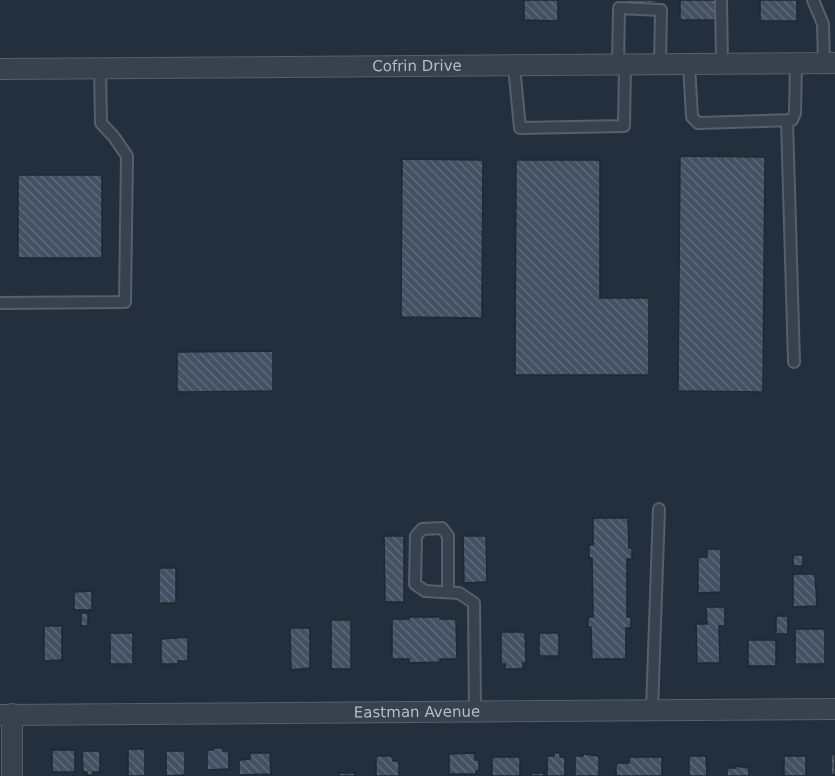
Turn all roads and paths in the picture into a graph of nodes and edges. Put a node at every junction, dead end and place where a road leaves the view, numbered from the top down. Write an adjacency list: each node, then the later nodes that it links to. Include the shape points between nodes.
1 (722, 0): 7 (lane)
2 (813, 0): 4 (lane, via 823,24)
3 (661, 5): 5 (lane); 9 (lane, via 619,8)
4 (830, 63): 8 (street, Cofrin Drive)
5 (660, 64): 6 (street, Cofrin Drive); 9 (street, Cofrin Drive)
6 (689, 64): 7 (street, Cofrin Drive); 13 (lane, via 692,117 698,123)
7 (722, 64): 8 (street, Cofrin Drive)
8 (796, 64): 13 (lane, via 795,113)
9 (621, 65): 10 (street, Cofrin Drive); 10 (lane, via 624,126 520,128)
10 (514, 66): 12 (street, Cofrin Drive)
11 (0, 69): 12 (street, Cofrin Drive)
12 (100, 69): 14 (lane, via 101,123 127,156 125,302)
13 (787, 121): 15 (lane)
14 (0, 303)
15 (794, 362)
16 (659, 509): 19 (lane)
17 (448, 592): 17 (lane, via 425,591 415,584 416,536 422,529 442,528 448,536); 20 (lane, via 459,593 474,603)
18 (835, 709): 19 (street, Eastman Avenue)
19 (652, 710): 20 (street, Eastman Avenue)
20 (475, 712): 21 (street, Eastman Avenue)
21 (6, 714): 22 (street)
22 (12, 776)

